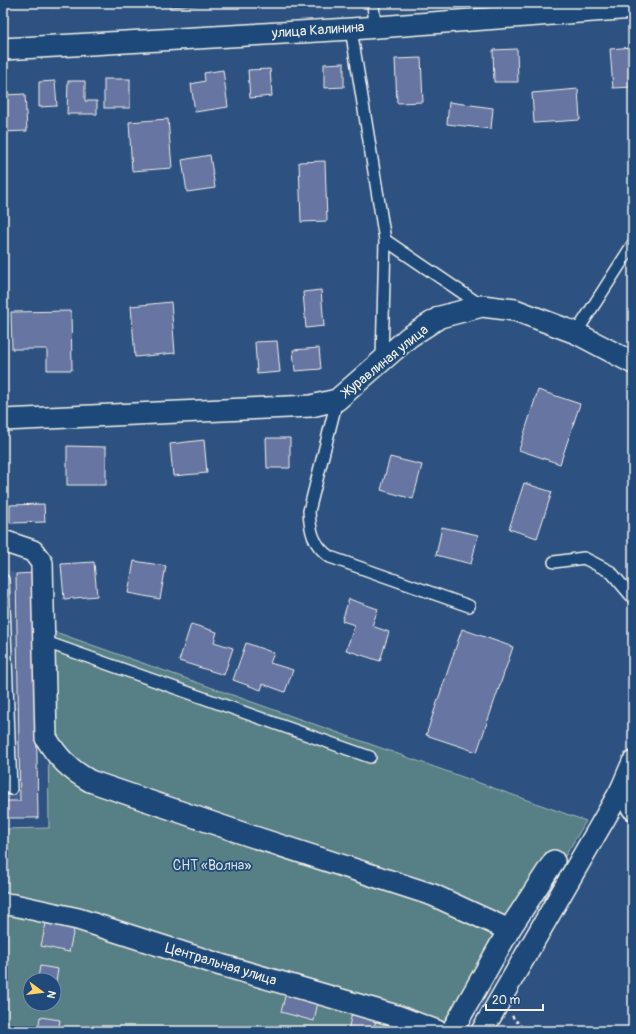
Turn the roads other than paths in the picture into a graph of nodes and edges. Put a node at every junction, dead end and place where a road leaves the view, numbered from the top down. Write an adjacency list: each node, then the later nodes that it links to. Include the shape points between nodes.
1 (372, 3): 3 (lane)
2 (633, 8): 3 (street, улица Калинина)
3 (375, 26): 4 (street, улица Калинина)
4 (352, 29): 5 (street, улица Калинина); 6 (lane)
5 (3, 50)
6 (385, 240): 8 (lane); 10 (lane)
7 (633, 244): 9 (lane)
8 (482, 306): 9 (street, Журавлиная улица, via 515,310); 10 (street, Журавлиная улица, via 440,317 409,337)
9 (576, 333): 11 (street, Журавлиная улица)
10 (382, 360): 12 (street, Журавлиная улица)
11 (633, 363)
12 (337, 400): 13 (street, Журавлиная улица, via 311,406); 19 (lane, via 309,511 310,528 320,550 330,558)
13 (3, 420)
14 (3, 541): 20 (street, via 33,551 42,564)
15 (554, 562): 18 (lane, via 584,558 611,572)
16 (3, 580): 17 (lane)
17 (4, 596): 23 (lane)
18 (633, 598)
19 (469, 606)
20 (43, 641): 21 (lane); 28 (street, via 46,738 56,754 74,771 90,781 433,895)
21 (370, 757)
22 (633, 762): 24 (street)
23 (11, 789)
24 (621, 790): 25 (street); 31 (street)
25 (633, 808)
26 (554, 861): 28 (street)
27 (3, 904): 29 (street, Центральная улица, via 14,904 78,919 221,965 396,1016)
28 (509, 930): 30 (street)
29 (437, 1031)
30 (452, 1031)
31 (482, 1031)

